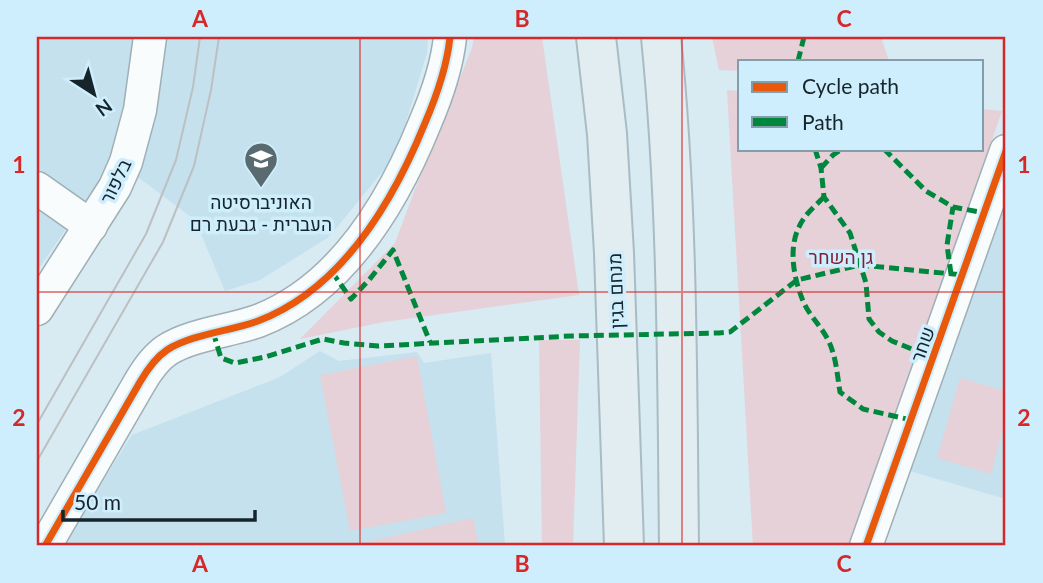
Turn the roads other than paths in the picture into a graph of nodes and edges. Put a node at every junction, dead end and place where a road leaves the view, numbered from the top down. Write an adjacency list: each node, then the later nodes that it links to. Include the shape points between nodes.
1 (150, 37): 7 (street, בלפור, via 141,110 126,162)
2 (450, 37): 11 (street, via 435,100 414,150 360,240 302,298 258,321 182,343 158,358 139,382)
3 (596, 37): 10 (highway, מנחם בגין, via 607,134)
4 (661, 37): 9 (highway, via 674,219)
5 (1006, 151): 16 (street, שחר)
6 (37, 188): 7 (street)
7 (91, 226): 8 (street, בלפור)
8 (37, 309)
9 (677, 381): 14 (highway); 15 (highway)
10 (620, 430): 12 (highway); 13 (highway, מנחם בגין)
11 (46, 546)
12 (615, 546)
13 (624, 546)
14 (679, 546)
15 (689, 546)
16 (866, 546)

